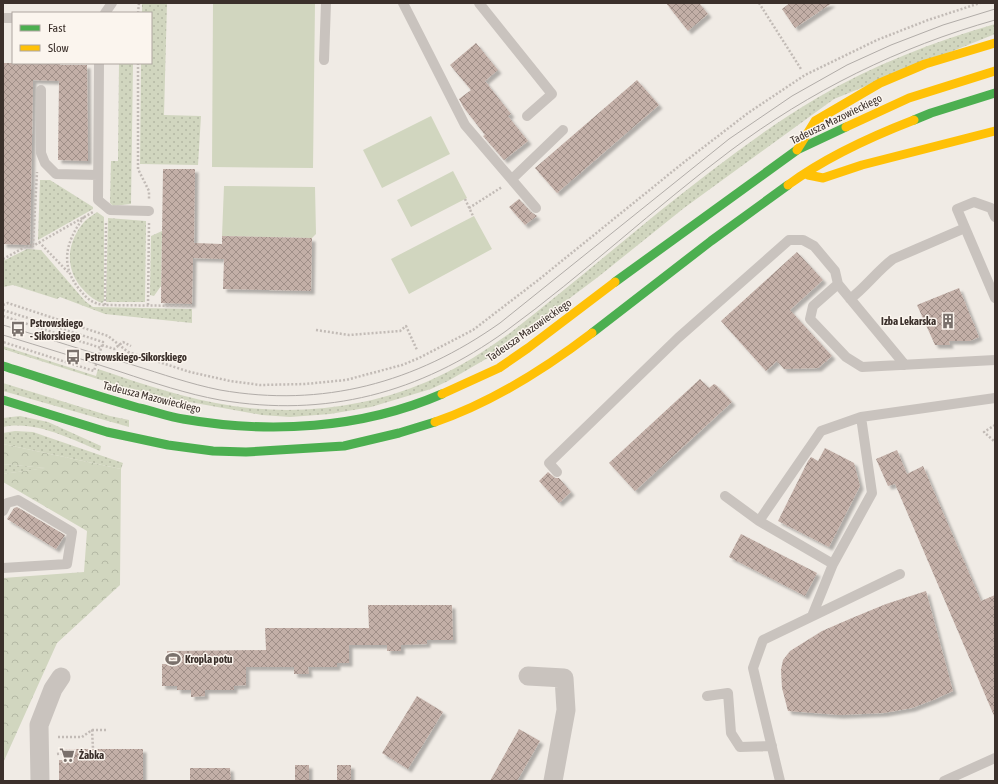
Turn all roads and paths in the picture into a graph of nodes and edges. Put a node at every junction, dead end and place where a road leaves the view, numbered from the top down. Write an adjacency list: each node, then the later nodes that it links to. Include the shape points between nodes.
1 (112, 3): 7 (lane)
2 (326, 3): 9 (lane)
3 (403, 3): 23 (lane, via 465,126)
4 (480, 3): 16 (lane, via 552,94)
5 (759, 3): 12 (path)
6 (980, 3): 50 (path, via 877,40 805,75 742,117 473,330 402,365 346,380 260,385 190,372 128,352)
7 (106, 12)
8 (995, 43): 19 (street, via 925,64 880,83 815,121)
9 (324, 60)
10 (99, 64): 22 (lane)
11 (138, 64): 30 (path, via 138,169 149,191)
12 (801, 68)
13 (995, 71): 19 (street, Tadeusza Mazowieckiego, via 909,98)
14 (41, 90): 22 (lane, via 41,153 45,163 56,174)
15 (995, 93): 21 (street, via 896,127)
16 (527, 116)
17 (563, 130): 23 (lane)
18 (995, 131): 21 (street, via 862,165 823,178)
19 (797, 150): 56 (street, Tadeusza Mazowieckiego, via 499,368 424,402 364,419 314,426 266,428 226,425 182,418 111,400)
20 (37, 165): 36 (path)
21 (803, 174): 59 (street, via 548,365 464,410 399,433 344,446 246,452 212,451 106,432)
22 (98, 176): 30 (lane, via 98,200 110,210)
23 (512, 179): 27 (lane)
24 (503, 187): 26 (path)
25 (465, 199): 26 (path)
26 (469, 208): 31 (path)
27 (536, 208)
28 (994, 210): 34 (lane, via 974,202 957,209)
29 (96, 211): 32 (path)
30 (149, 211): 44 (path)
31 (473, 216)
32 (84, 217): 35 (path); 38 (path, via 68,245)
33 (106, 217): 43 (path)
34 (965, 228): 40 (lane); 41 (lane, via 893,259 864,289)
35 (39, 242): 36 (path); 38 (path)
36 (33, 246): 37 (path, via 27,246)
37 (3, 259)
38 (68, 273): 43 (path, via 89,300)
39 (838, 284): 41 (lane); 55 (lane, via 813,306 810,320 846,358 862,367); 64 (lane, via 835,271 814,246 803,240 789,240 678,338 549,463)
40 (995, 298)
41 (850, 299): 55 (lane)
42 (3, 305): 50 (path, via 8,303 108,336)
43 (105, 305): 44 (path)
44 (148, 305): 45 (path)
45 (192, 306)
46 (3, 310): 51 (path, via 103,342)
47 (3, 316): 51 (path)
48 (316, 330): 53 (path, via 349,335 400,331 406,326)
49 (3, 342): 51 (path, via 94,371)
50 (119, 345): 51 (path, via 114,349); 52 (path, via 123,342)
51 (101, 346)
52 (131, 346)
53 (418, 350)
54 (995, 360): 55 (lane)
55 (905, 365)
56 (3, 366)
57 (995, 398): 61 (lane)
58 (3, 400): 59 (street)
59 (13, 403): 60 (street)
60 (3, 409)
61 (861, 417): 67 (lane, via 821,432); 68 (lane, via 872,493)
62 (995, 425): 63 (path, via 984,432)
63 (995, 442)
64 (557, 472)
65 (725, 496): 67 (lane)
66 (3, 511): 69 (lane, via 7,504 18,500 72,532 67,564)
67 (759, 521): 68 (lane)
68 (833, 564): 71 (lane)
69 (3, 568)
70 (900, 574): 71 (lane)
71 (812, 616): 78 (lane, via 763,640 753,668)
72 (528, 676): 84 (street, via 564,678 566,710)
73 (61, 677): 83 (street, via 53,689 39,725)
74 (708, 696): 78 (lane, via 728,694 731,733 740,747)
75 (92, 730): 76 (path); 77 (path, via 82,737); 79 (path)
76 (107, 730)
77 (58, 737)
78 (772, 746): 85 (lane)
79 (93, 749)
80 (64, 753): 81 (path)
81 (54, 754)
82 (995, 758): 86 (lane)
83 (40, 781)
84 (553, 781)
85 (780, 781)
86 (944, 781)

